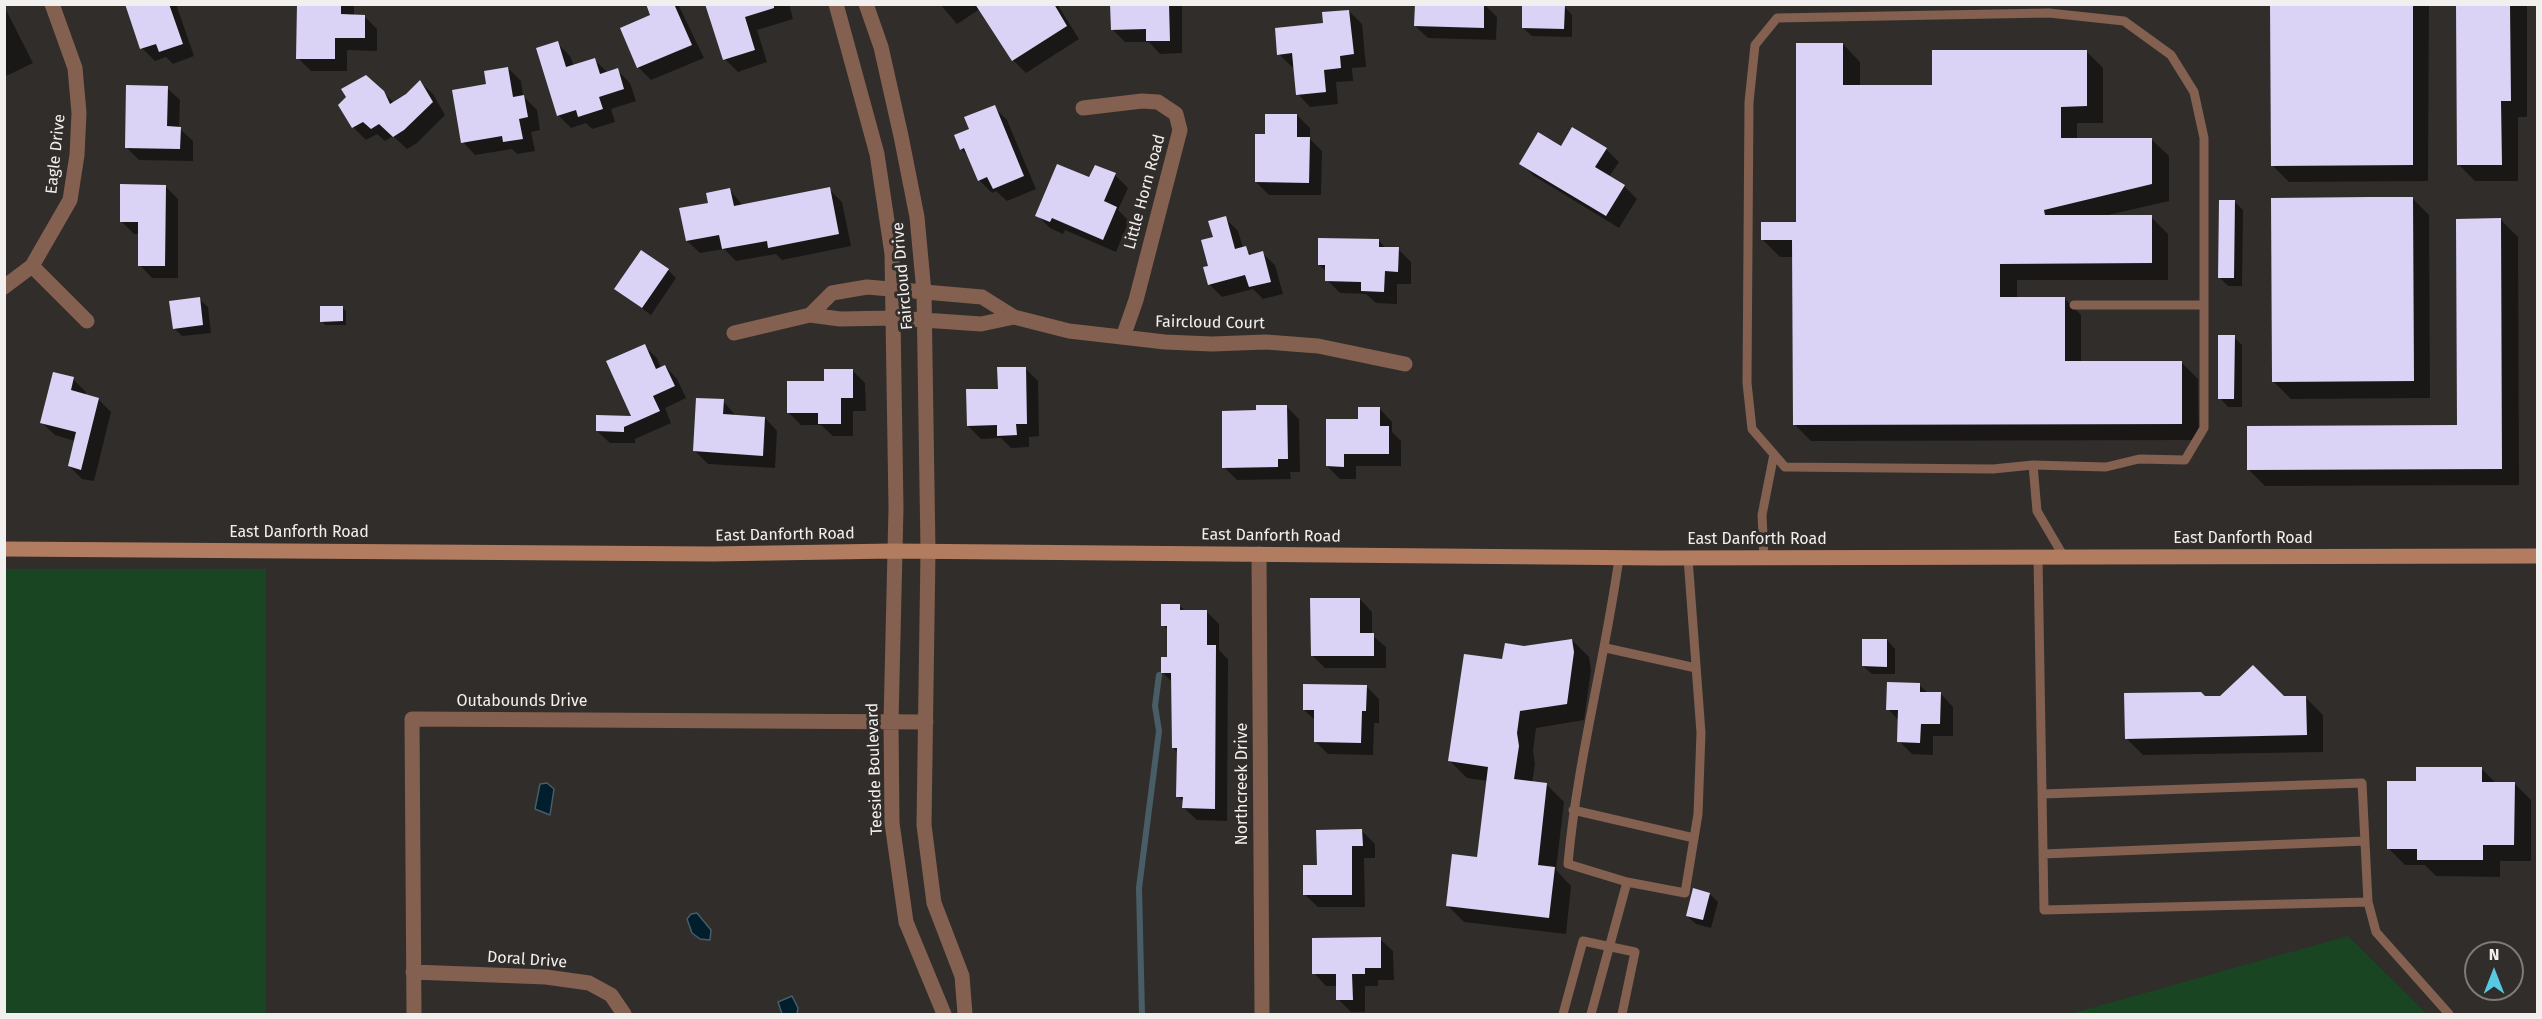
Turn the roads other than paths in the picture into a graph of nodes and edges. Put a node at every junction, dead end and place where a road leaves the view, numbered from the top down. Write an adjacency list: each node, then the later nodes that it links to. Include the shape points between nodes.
1 (52, 4): 5 (street, Eagle Drive, via 75,68 77,155 70,200)
2 (836, 4): 7 (street, Faircloud Drive, via 877,154)
3 (866, 4): 8 (street, Faircloud Drive, via 881,47 901,136 917,217)
4 (1083, 108): 17 (street, Little Horn Road, via 1158,102 1176,114 1180,130)
5 (32, 266): 6 (street, Eagle Drive); 15 (street)
6 (4, 287)
7 (894, 290): 8 (street, Faircloud Court); 11 (street, Faircloud Court, via 867,287 832,293); 13 (street, Faircloud Drive)
8 (924, 292): 12 (street, Faircloud Court, via 982,297); 14 (street, Faircloud Drive)
9 (2074, 305): 10 (lane)
10 (2203, 305): 19 (lane, via 2204,138 2194,92 2171,55 2124,21 2049,13 1777,18 1755,45 1749,102 1747,383 1752,429); 20 (lane, via 2204,428 2185,460 2139,459 2106,467)
11 (810, 315): 13 (street, Faircloud Court); 16 (street, Faircloud Court)
12 (1014, 317): 14 (street, Faircloud Court, via 981,324); 17 (street, Faircloud Court, via 1069,331)
13 (895, 318): 14 (street, Faircloud Court); 22 (street, Faircloud Drive)
14 (926, 320): 23 (street, Faircloud Drive)
15 (87, 321)
16 (734, 333)
17 (1123, 337): 18 (street, Faircloud Court, via 1318,346)
18 (1405, 364)
19 (1774, 454): 20 (lane, via 1785,467 1993,469); 30 (lane, via 1762,515)
20 (2033, 465): 27 (lane, via 2037,511)
21 (4, 549): 22 (street, East Danforth Road, via 700,554)
22 (893, 551): 23 (street, East Danforth Road); 33 (street, Teeside Boulevard)
23 (928, 551): 24 (street, East Danforth Road); 34 (street)
24 (1259, 554): 28 (street, East Danforth Road); 48 (street, Northcreek Drive)
25 (2538, 556): 27 (street, East Danforth Road)
26 (2038, 557): 27 (street, East Danforth Road); 30 (street, East Danforth Road); 35 (lane)
27 (2064, 557)
28 (1620, 558): 29 (street, East Danforth Road); 31 (lane)
29 (1688, 558): 30 (street, East Danforth Road); 32 (lane)
30 (1764, 558)
31 (1606, 648): 32 (lane); 36 (lane)
32 (1696, 668): 37 (lane, via 1701,733)
33 (891, 722): 34 (street, Outabounds Drive); 43 (street, Outabounds Drive, via 412,720); 46 (street, Teeside Boulevard, via 892,824 906,922)
34 (926, 722): 47 (street, via 924,825 934,903 962,976)
35 (2042, 794): 38 (lane, via 2362,783); 39 (lane)
36 (1573, 810): 37 (lane); 40 (lane, via 1568,864)
37 (1694, 838): 40 (lane, via 1684,893)
38 (2365, 841): 39 (lane); 41 (lane)
39 (2043, 854): 41 (lane, via 2044,910)
40 (1627, 882): 42 (lane)
41 (2368, 902): 52 (lane, via 2376,932)
42 (1610, 946): 49 (lane, via 1583,941); 50 (lane); 51 (lane, via 1635,951)
43 (413, 972): 44 (street, Outabounds Drive); 45 (street, Doral Drive, via 589,982 611,995)
44 (414, 1014)
45 (624, 1014)
46 (944, 1014)
47 (964, 1014)
48 (1262, 1014)
49 (1563, 1014)
50 (1591, 1014)
51 (1622, 1014)
52 (2449, 1014)

